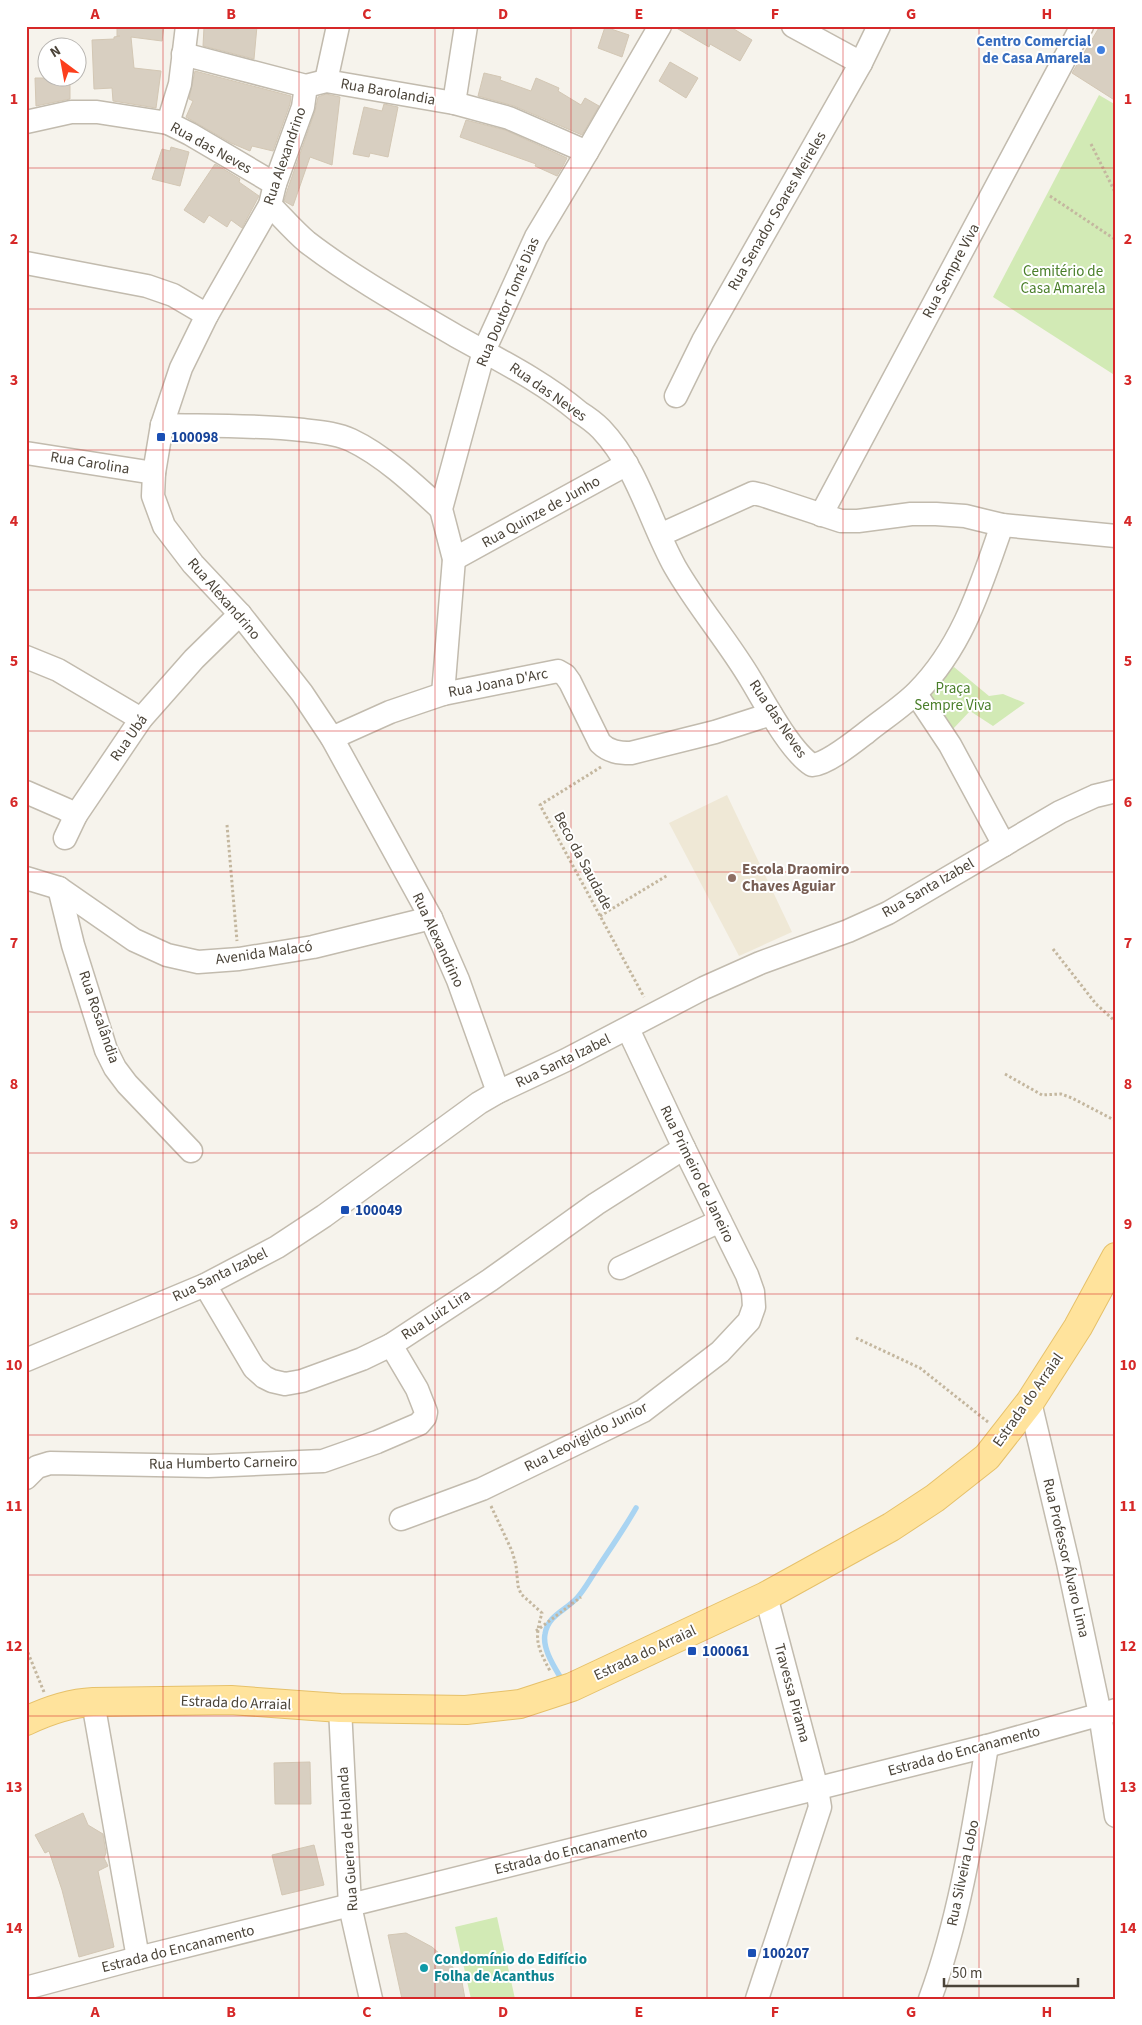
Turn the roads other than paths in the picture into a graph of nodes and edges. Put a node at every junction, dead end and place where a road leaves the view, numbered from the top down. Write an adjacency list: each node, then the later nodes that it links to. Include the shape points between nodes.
1 (187, 26): 8 (street)
2 (338, 26): 10 (street, Rua Alexandrino)
3 (466, 26): 11 (street)
4 (660, 26): 14 (street, Rua Doutor Tomé Dias)
5 (793, 26): 9 (street)
6 (879, 26): 9 (street, Rua Senador Soares Meireles)
7 (1082, 26): 25 (street, Rua Sempre Viva)
8 (183, 54): 10 (street, Rua Barolandia); 13 (street, via 180,84)
9 (861, 63): 19 (street, Rua Senador Soares Meireles, via 703,341)
10 (316, 83): 11 (street, Rua Barolandia); 15 (street, Rua Alexandrino, via 303,107)
11 (454, 103): 14 (street, Rua Barolandia, via 509,118)
12 (26, 122): 13 (street, Rua das Neves, via 71,112 97,112)
13 (168, 123): 15 (street, Rua das Neves, via 190,134)
14 (587, 152): 18 (street, Rua Doutor Tomé Dias, via 536,237)
15 (272, 194): 17 (street, Rua Alexandrino); 18 (street, Rua das Neves, via 305,240 345,268)
16 (26, 263): 17 (street, via 147,286 173,295)
17 (207, 315): 20 (street, Rua Alexandrino, via 181,368)
18 (484, 351): 22 (street, Rua das Neves, via 516,367 569,403 601,429); 24 (street, Rua Doutor Tomé Dias)
19 (676, 396)
20 (162, 425): 23 (street, Rua Alexandrino); 24 (street, via 276,428 350,439 368,449)
21 (26, 454): 23 (street, Rua Carolina)
22 (627, 464): 27 (street, Rua das Neves); 29 (street, Rua Quinze de Junho)
23 (154, 473): 30 (street, Rua Alexandrino, via 153,496 164,526 193,564)
24 (441, 509): 29 (street, Rua Doutor Tomé Dias)
25 (820, 515): 26 (street, via 848,522 936,514 965,516); 27 (street, via 753,493)
26 (1002, 525): 28 (street); 33 (street, via 978,594 958,638 946,659)
27 (660, 535): 34 (street, Rua das Neves, via 698,605 744,669)
28 (1116, 536)
29 (454, 559): 32 (street, Rua Doutor Tomé Dias)
30 (240, 614): 35 (street, Rua Ubá, via 194,659); 36 (street, Rua Alexandrino, via 302,693)
31 (26, 657): 35 (street, via 58,670)
32 (443, 694): 34 (street, Rua Joana D'Arc, via 558,671 570,682 600,744 625,753 715,732); 36 (street, Rua Joana D'Arc, via 390,712)
33 (916, 694): 34 (street, Rua das Neves, via 860,738 822,763 812,765); 41 (street, via 950,745)
34 (771, 714)
35 (141, 719): 39 (street, Rua Ubá)
36 (332, 738): 44 (street, Rua Alexandrino)
37 (1116, 791): 41 (street, Rua Santa Izabel, via 1095,796 1060,812)
38 (26, 792): 39 (street)
39 (76, 815): 40 (street, Rua Ubá)
40 (65, 838)
41 (1004, 845): 45 (street, Rua Santa Izabel, via 888,913 760,963 704,988)
42 (26, 878): 43 (street, Avenida Malacó)
43 (59, 888): 44 (street, Avenida Malacó, via 134,940 167,954 198,962 313,947); 48 (street, Rua Rosalândia, via 73,944 106,1050 115,1068)
44 (431, 918): 46 (street, Rua Alexandrino, via 458,980)
45 (628, 1029): 46 (street, Rua Santa Izabel); 47 (street, Rua Primeiro de Janeiro)
46 (498, 1092): 52 (street, Rua Santa Izabel, via 278,1247)
47 (684, 1148): 49 (street, Rua Primeiro de Janeiro); 54 (street, Rua Luiz Lira, via 596,1204 490,1280)
48 (191, 1151)
49 (720, 1221): 51 (street); 53 (street, Rua Primeiro de Janeiro, via 753,1292 754,1307)
50 (1116, 1257): 56 (main road, Estrada do Arraial, via 1078,1327)
51 (620, 1268)
52 (206, 1285): 54 (street, Rua Luiz Lira, via 254,1368 272,1381 285,1384 302,1381); 55 (street, Rua Santa Izabel)
53 (749, 1321): 58 (street, Rua Leovigildo Junior, via 720,1352 643,1410 482,1489)
54 (391, 1345): 57 (street, Rua Humberto Carneiro, via 426,1412 419,1424 377,1442 323,1461 208,1466 50,1463 37,1467)
55 (26, 1360)
56 (1030, 1402): 59 (main road, Estrada do Arraial, via 987,1457 935,1498 891,1527); 62 (street, Rua Professor Álvaro Lima)
57 (26, 1478)
58 (401, 1519)
59 (766, 1596): 61 (main road, Estrada do Arraial, via 560,1691 520,1704 466,1710); 65 (street, Travessa Pirama)
60 (93, 1702): 61 (main road, Estrada do Arraial, via 231,1700); 63 (main road, Estrada do Arraial, via 78,1703); 68 (street)
61 (340, 1708): 67 (street, Rua Guerra de Holanda)
62 (1108, 1712): 64 (street, Estrada do Encanamento); 66 (street, Rua Professor Álvaro Lima)
63 (26, 1722)
64 (988, 1746): 65 (street, Estrada do Encanamento); 72 (street, Rua Silveira Lobo, via 966,1870)
65 (817, 1789): 67 (street, Estrada do Encanamento); 71 (street, Travessa Pirama, via 820,1813)
66 (1116, 1816)
67 (350, 1906): 68 (street, Estrada do Encanamento); 70 (street, Rua Guerra de Holanda)
68 (138, 1958): 69 (street, Estrada do Encanamento)
69 (26, 1988)
70 (371, 1999)
71 (757, 1999)
72 (930, 1999)

